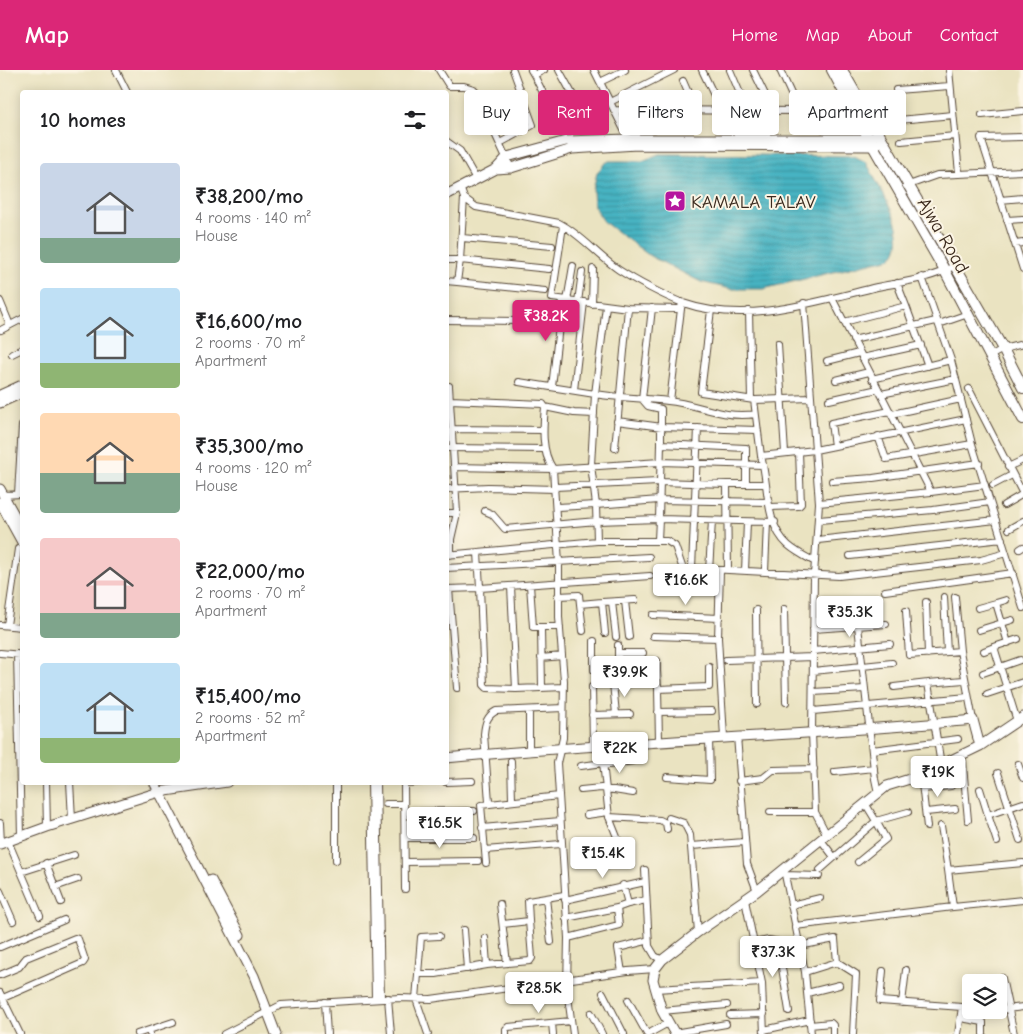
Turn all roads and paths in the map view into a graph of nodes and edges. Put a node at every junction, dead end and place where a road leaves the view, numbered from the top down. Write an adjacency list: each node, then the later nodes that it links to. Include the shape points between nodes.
1 (116, 70): 20 (street)
2 (439, 70): 45 (street, via 449,86 474,89)
3 (513, 70): 45 (street, via 534,124)
4 (544, 70): 16 (street)
5 (559, 70): 22 (street)
6 (594, 70): 18 (street)
7 (625, 70): 18 (street)
8 (674, 70): 31 (street)
9 (702, 70): 30 (street)
10 (730, 70): 24 (street)
11 (753, 70): 25 (street)
12 (780, 70): 26 (street)
13 (832, 70): 27 (main road, Ajwa Road)
14 (842, 70): 28 (main road, Ajwa Road)
15 (949, 70): 19 (street)
16 (532, 72): 21 (street)
17 (683, 81): 23 (street)
18 (600, 82): 31 (street)
19 (950, 86): 29 (street); 35 (street)
20 (126, 90)
21 (541, 90)
22 (570, 90)
23 (687, 90)
24 (739, 90)
25 (763, 90)
26 (789, 90)
27 (847, 90)
28 (849, 90)
29 (896, 90)
30 (712, 91)
31 (610, 102): 32 (street)
32 (614, 110): 33 (street); 43 (street)
33 (619, 110)
34 (1023, 111): 36 (street)
35 (953, 115): 37 (street); 39 (street)
36 (982, 115)
37 (906, 119)
38 (872, 135): 41 (main road, Ajwa Road)
39 (955, 136): 42 (street); 50 (street)
40 (1023, 137): 51 (street, via 981,138)
41 (875, 140): 43 (street); 54 (main road, Ajwa Road)
42 (901, 141)
43 (630, 142): 46 (street, via 557,143); 47 (street, via 572,149)
44 (449, 143): 52 (street, via 460,152)
45 (500, 143): 46 (street)
46 (507, 157): 47 (street); 48 (street)
47 (511, 168): 48 (street)
48 (496, 169): 52 (street)
49 (1023, 171): 51 (street)
50 (959, 173): 51 (street); 54 (street, via 937,175)
51 (991, 173): 58 (street)
52 (476, 179): 53 (street)
53 (460, 187): 55 (street); 56 (street)
54 (903, 188): 70 (main road, Ajwa Road)
55 (449, 193)
56 (464, 198): 61 (street, via 484,210); 62 (street)
57 (1023, 198): 58 (street)
58 (1000, 200): 60 (street)
59 (1023, 219): 60 (street)
60 (1007, 220): 64 (street)
61 (563, 226): 81 (street, via 551,296); 86 (street, via 619,269)
62 (462, 238): 65 (street); 67 (street)
63 (1023, 243): 64 (street)
64 (1015, 244): 69 (street)
65 (552, 246)
66 (449, 260): 67 (street)
67 (460, 260): 71 (street); 76 (street)
68 (573, 266): 81 (street)
69 (1023, 266)
70 (949, 268): 74 (street); 92 (main road, Ajwa Road); 105 (main road, Ajwa Road)
71 (549, 269)
72 (593, 269): 84 (street)
73 (582, 272): 82 (street)
74 (922, 277): 77 (street); 97 (street)
75 (449, 281): 76 (street)
76 (457, 282): 78 (street)
77 (897, 283): 79 (street); 87 (street)
78 (546, 291)
79 (832, 298): 83 (street); 96 (street)
80 (0, 301): 98 (street)
81 (565, 301): 82 (street); 120 (street)
82 (581, 302): 84 (street); 122 (street)
83 (804, 303): 91 (street); 129 (street)
84 (592, 304): 85 (street)
85 (606, 306): 88 (street); 126 (street)
86 (682, 306): 89 (street); 90 (street); 136 (street)
87 (906, 306): 96 (street); 99 (street)
88 (628, 308): 89 (street); 128 (street)
89 (652, 308): 130 (street)
90 (711, 310): 91 (street); 133 (street, via 701,392)
91 (749, 311): 133 (street)
92 (968, 314): 97 (street); 109 (main road, Ajwa Road)
93 (20, 320): 98 (street)
94 (449, 320): 95 (street)
95 (522, 322)
96 (844, 322): 101 (street)
97 (938, 322): 99 (street); 110 (street)
98 (10, 325): 100 (street)
99 (914, 327): 101 (street); 104 (street)
100 (1, 330)
101 (853, 340): 108 (street)
102 (778, 344): 134 (street)
103 (1023, 344): 105 (street)
104 (921, 345): 108 (street); 112 (street)
105 (1003, 349): 109 (street); 121 (main road, Ajwa Road)
106 (20, 350): 107 (street)
107 (12, 354)
108 (861, 356): 111 (street); 113 (street)
109 (990, 356): 143 (main road, Ajwa Road)
110 (951, 360): 112 (street); 115 (street)
111 (827, 361)
112 (928, 366): 114 (street)
113 (869, 372): 114 (street); 116 (street)
114 (872, 379): 124 (street)
115 (956, 379): 124 (street); 131 (street)
116 (836, 380)
117 (519, 382): 120 (street)
118 (20, 386): 127 (street)
119 (449, 386): 132 (street)
120 (552, 386): 122 (street)
121 (1023, 388)
122 (574, 390): 126 (street)
123 (969, 390): 173 (street)
124 (879, 392): 135 (street); 139 (street)
125 (20, 394): 137 (street)
126 (595, 394): 128 (street); 140 (street)
127 (0, 396)
128 (619, 398): 130 (street); 144 (street)
129 (810, 398): 134 (street); 160 (street)
130 (642, 399): 136 (street); 145 (street, via 648,406 662,409)
131 (961, 399): 139 (street); 142 (street)
132 (450, 400): 138 (street, via 543,404); 147 (street)
133 (752, 400): 134 (street); 141 (street)
134 (781, 400): 162 (street)
135 (829, 400)
136 (670, 401): 141 (street, via 714,413)
137 (0, 403)
138 (545, 407): 140 (street); 148 (street)
139 (891, 413): 150 (street); 155 (street, via 831,423)
140 (594, 414): 169 (street)
141 (755, 414): 149 (street)
142 (966, 419): 150 (street); 153 (street)
143 (1023, 419)
144 (617, 421): 145 (street); 158 (street)
145 (662, 427): 146 (street); 152 (street)
146 (698, 428): 149 (street); 154 (street)
147 (452, 429): 148 (street); 156 (street)
148 (544, 430): 159 (street)
149 (756, 430): 164 (street)
150 (901, 433): 151 (street); 163 (street)
151 (878, 436): 155 (street); 163 (street, via 886,459)
152 (661, 444): 154 (street); 166 (street)
153 (972, 444): 163 (street); 167 (street)
154 (697, 446): 168 (street); 170 (street, via 746,448)
155 (834, 446): 160 (street)
156 (454, 447): 157 (street); 159 (street); 172 (street)
157 (449, 448)
158 (615, 448)
159 (544, 449): 174 (street)
160 (815, 450): 161 (street); 197 (street)
161 (799, 452): 162 (street); 199 (street, via 801,504)
162 (784, 453): 164 (street)
163 (912, 453): 175 (street)
164 (761, 456): 171 (street)
165 (1023, 460): 173 (street)
166 (660, 462): 168 (street); 169 (street); 178 (street)
167 (978, 463): 175 (street); 184 (street)
168 (696, 464): 170 (street); 179 (street)
169 (591, 465): 174 (street); 183 (street)
170 (746, 465): 171 (street); 181 (street)
171 (763, 465): 182 (street)
172 (455, 467): 174 (street); 186 (street)
173 (1008, 467): 176 (street)
174 (553, 469): 187 (street)
175 (922, 472): 177 (street); 189 (street)
176 (1012, 474): 185 (street); 191 (street)
177 (832, 480)
178 (658, 482): 179 (street); 183 (street); 193 (street)
179 (696, 482): 180 (street); 194 (street)
180 (727, 484): 181 (street); 195 (street)
181 (746, 484): 182 (street)
182 (765, 484): 199 (street)
183 (594, 485): 187 (street); 198 (street)
184 (985, 485): 189 (street); 196 (street)
185 (993, 485)
186 (456, 488): 187 (street); 188 (street); 204 (street)
187 (555, 488): 201 (street)
188 (449, 489)
189 (931, 492): 197 (street)
190 (20, 494): 192 (street)
191 (1023, 494): 200 (street)
192 (1, 495): 205 (street)
193 (659, 500): 194 (street); 198 (street); 206 (street)
194 (695, 500): 195 (street); 210 (street)
195 (728, 501): 199 (street); 212 (street)
196 (990, 502): 207 (street); 208 (street)
197 (819, 503): 207 (street)
198 (596, 505): 201 (street); 209 (street)
199 (769, 505): 216 (street)
200 (1004, 505)
201 (556, 508): 217 (street)
202 (485, 511): 217 (street, via 505,529)
203 (449, 513): 204 (street)
204 (457, 513): 220 (street)
205 (11, 515): 218 (street); 226 (street)
206 (658, 520): 209 (street); 210 (street); 222 (street)
207 (819, 520): 223 (street)
208 (996, 520): 221 (street); 223 (street)
209 (597, 521): 217 (street); 224 (street)
210 (694, 521): 211 (street); 237 (street, via 691,567)
211 (712, 521): 212 (street); 237 (street)
212 (728, 521): 214 (street); 236 (street)
213 (1023, 521): 219 (street)
214 (747, 522): 215 (street); 239 (street)
215 (766, 522): 216 (street); 240 (street)
216 (775, 522): 232 (street, via 789,546)
217 (557, 524): 225 (street)
218 (20, 526)
219 (1009, 528)
220 (449, 533): 229 (street)
221 (1002, 539): 228 (street); 230 (street)
222 (658, 540): 224 (street); 248 (street, via 675,546 683,573 689,581)
223 (818, 540): 232 (street)
224 (597, 541): 225 (street)
225 (558, 544): 227 (street); 233 (street)
226 (20, 545): 274 (street)
227 (478, 552): 229 (street); 234 (street)
228 (1006, 553): 241 (street); 242 (street, via 981,560 879,573)
229 (449, 555)
230 (850, 556)
231 (649, 557): 233 (street)
232 (815, 562): 242 (street)
233 (559, 563): 234 (street); 244 (street)
234 (479, 567): 235 (street); 247 (street)
235 (449, 568)
236 (728, 570): 238 (street); 239 (street)
237 (709, 571): 238 (street)
238 (720, 571): 248 (street)
239 (745, 571): 240 (street)
240 (765, 572): 242 (street)
241 (1013, 573): 250 (street); 264 (street)
242 (814, 575): 279 (street)
243 (650, 576): 244 (street)
244 (559, 582): 245 (street); 251 (street)
245 (530, 585): 246 (street); 278 (street, via 533,627)
246 (511, 586): 247 (street); 328 (street)
247 (480, 588): 249 (street); 328 (street, via 484,685 487,688)
248 (720, 588): 269 (street)
249 (449, 589)
250 (885, 591)
251 (558, 596): 262 (street, via 578,595); 277 (street)
252 (944, 597): 296 (street)
253 (955, 598): 294 (street)
254 (449, 600): 325 (street)
255 (635, 600): 257 (street)
256 (1006, 600): 261 (street)
257 (624, 601): 259 (street); 285 (street)
258 (602, 602): 259 (street); 262 (street); 282 (street)
259 (612, 602): 284 (street)
260 (926, 602): 301 (street)
261 (996, 603): 263 (street); 271 (street)
262 (580, 604): 281 (street)
263 (978, 608)
264 (1023, 608)
265 (784, 609): 306 (street)
266 (756, 610): 305 (street)
267 (906, 611): 301 (street, via 909,655)
268 (653, 615): 269 (street)
269 (719, 618): 286 (street)
270 (1012, 620): 271 (street)
271 (1002, 623): 280 (street); 289 (street)
272 (886, 624): 275 (street)
273 (0, 625): 274 (street)
274 (8, 625): 276 (street)
275 (858, 626): 279 (street); 292 (street)
276 (20, 627)
277 (560, 627): 278 (street); 303 (street)
278 (542, 628): 304 (street)
279 (813, 630): 300 (street)
280 (979, 630)
281 (582, 632)
282 (605, 633)
283 (653, 636): 286 (street)
284 (616, 637)
285 (629, 637)
286 (718, 638): 352 (street)
287 (1018, 639): 289 (street)
288 (594, 641): 314 (street, via 594,670)
289 (1008, 643): 293 (street)
290 (890, 644): 292 (street)
291 (618, 645): 298 (street)
292 (861, 647): 300 (street); 312 (street)
293 (994, 647): 295 (street); 313 (street)
294 (960, 651): 296 (street); 318 (street)
295 (984, 651)
296 (947, 652): 301 (street)
297 (0, 653): 302 (street)
298 (618, 653): 299 (street); 314 (street)
299 (643, 653)
300 (813, 654): 306 (street); 316 (street)
301 (928, 654)
302 (20, 655)
303 (562, 656): 304 (street); 323 (street)
304 (542, 658): 326 (street)
305 (757, 659): 306 (street); 307 (street); 336 (street)
306 (785, 659): 334 (street)
307 (726, 660)
308 (1020, 660): 313 (street)
309 (657, 661): 315 (street)
310 (892, 663): 312 (street)
311 (709, 666): 329 (street, via 709,687)
312 (862, 666): 316 (street); 330 (street)
313 (1000, 667): 317 (street); 327 (street)
314 (618, 670): 315 (street)
315 (657, 671): 329 (street)
316 (813, 671): 331 (street)
317 (983, 673)
318 (964, 680): 321 (street); 333 (street)
319 (1023, 682): 327 (street)
320 (613, 683): 343 (street)
321 (928, 683): 322 (street); 335 (street)
322 (894, 686)
323 (564, 687): 326 (street); 338 (street)
324 (592, 687): 345 (street)
325 (457, 688)
326 (542, 688): 328 (street)
327 (1006, 688): 332 (street); 346 (street)
328 (516, 689)
329 (658, 689): 342 (street)
330 (865, 689): 331 (street); 337 (street)
331 (813, 692): 341 (street)
332 (986, 694)
333 (968, 697): 335 (street); 347 (street)
334 (786, 702)
335 (931, 702): 337 (street); 348 (street)
336 (757, 704)
337 (867, 707): 341 (street); 349 (street)
338 (563, 708): 339 (street); 359 (street, via 563,738)
339 (529, 710): 360 (street); 362 (street, via 490,714 485,726)
340 (712, 711): 342 (street)
341 (812, 711): 350 (street)
342 (658, 712): 355 (street)
343 (616, 714): 344 (street); 345 (street)
344 (630, 714)
345 (592, 715): 357 (street)
346 (1020, 719): 358 (street)
347 (973, 720): 348 (street); 358 (street)
348 (934, 724): 349 (street); 356 (street)
349 (870, 729): 350 (street); 361 (street)
350 (812, 732): 351 (street); 371 (street)
351 (737, 736): 352 (street); 379 (street)
352 (724, 737): 353 (street)
353 (709, 738): 355 (street); 376 (street, via 710,780)
354 (958, 738): 356 (street)
355 (659, 741): 357 (street)
356 (937, 742): 361 (street); 369 (street)
357 (597, 744): 359 (street); 367 (street)
358 (980, 746): 363 (street)
359 (559, 748): 360 (street); 397 (street)
360 (529, 750): 362 (street)
361 (872, 750): 372 (street)
362 (487, 754): 364 (street); 399 (street)
363 (962, 754): 369 (street); 417 (street)
364 (449, 758)
365 (511, 761): 398 (street)
366 (632, 761): 367 (street)
367 (603, 764): 370 (street); 391 (street)
368 (1018, 764): 377 (street)
369 (942, 765): 375 (street)
370 (581, 766)
371 (814, 768): 379 (street, via 773,770 763,778); 409 (street)
372 (874, 768): 373 (street); 396 (street)
373 (836, 772)
374 (998, 773): 404 (street)
375 (921, 774): 392 (street); 396 (street)
376 (667, 777)
377 (1023, 778)
378 (472, 781): 380 (street)
379 (739, 781): 431 (street)
380 (449, 782)
381 (21, 785): 426 (street)
382 (46, 785): 422 (street)
383 (70, 785): 416 (street)
384 (194, 785): 390 (street)
385 (336, 785): 439 (street)
386 (371, 785): 505 (street)
387 (377, 785): 505 (street)
388 (404, 785): 402 (street)
389 (951, 786): 392 (street)
390 (162, 788): 416 (street); 514 (street, via 227,910)
391 (606, 789): 394 (street); 395 (street); 413 (street)
392 (923, 789): 411 (street)
393 (980, 789): 414 (street)
394 (581, 790)
395 (632, 793)
396 (878, 793): 403 (street)
397 (558, 796): 398 (street); 418 (street)
398 (512, 800): 399 (street)
399 (489, 802): 424 (street, via 480,806)
400 (1023, 803): 404 (street)
401 (386, 804): 402 (street)
402 (404, 804): 407 (street)
403 (865, 804): 419 (street); 429 (street)
404 (1010, 807): 414 (street); 430 (street)
405 (954, 810): 411 (street)
406 (474, 811): 407 (street)
407 (404, 812): 427 (street)
408 (770, 812): 409 (street)
409 (815, 812): 429 (street)
410 (908, 812): 419 (street)
411 (926, 812): 423 (street)
412 (587, 815): 413 (street)
413 (608, 815): 425 (street, via 660,820 666,823); 444 (street, via 625,857 624,861)
414 (988, 815): 432 (street)
415 (669, 818): 435 (street, via 687,827)
416 (72, 819): 422 (street)
417 (968, 820)
418 (560, 821): 424 (street); 434 (street)
419 (876, 821): 438 (street); 441 (street, via 886,839)
420 (0, 823): 433 (street)
421 (941, 826): 446 (street)
422 (47, 827): 426 (street)
423 (927, 827)
424 (482, 828): 436 (street)
425 (667, 829)
426 (21, 836): 433 (street)
427 (405, 838): 428 (street); 440 (street)
428 (474, 838)
429 (824, 838): 438 (street); 448 (street)
430 (1020, 840)
431 (745, 842): 435 (street); 455 (street, via 747,864)
432 (997, 842)
433 (3, 843): 447 (street)
434 (561, 844): 436 (street); 456 (street)
435 (691, 846): 476 (street)
436 (485, 850): 440 (street, via 482,862)
437 (74, 855): 442 (street)
438 (834, 857): 448 (street, via 819,873)
439 (336, 860)
440 (405, 862): 453 (street)
441 (858, 862)
442 (46, 863): 447 (street); 452 (street)
443 (1023, 863): 446 (street)
444 (606, 864)
445 (645, 870): 450 (street)
446 (948, 870): 466 (street)
447 (21, 872): 468 (street)
448 (785, 872): 455 (street); 465 (street)
449 (78, 879): 452 (street)
450 (645, 882): 451 (street); 459 (street)
451 (622, 886): 456 (street); 464 (street)
452 (55, 887): 462 (street)
453 (405, 889)
454 (0, 891): 472 (street)
455 (757, 891): 460 (street)
456 (565, 897): 457 (street); 469 (street)
457 (546, 898): 471 (street, via 528,901); 481 (street)
458 (820, 898): 465 (street)
459 (646, 900): 464 (street); 486 (street, via 650,946 655,956)
460 (745, 900): 476 (street); 483 (street)
461 (1023, 900): 466 (street)
462 (60, 902)
463 (500, 904): 473 (street)
464 (628, 904): 467 (street)
465 (792, 905): 474 (street)
466 (953, 907): 474 (street)
467 (617, 908): 469 (street); 479 (street, via 619,925)
468 (40, 916)
469 (566, 918): 479 (street)
470 (64, 920): 485 (street)
471 (529, 920): 473 (street); 488 (street, via 532,960)
472 (13, 921)
473 (502, 924): 488 (street)
474 (796, 926): 484 (street)
475 (464, 930): 490 (street)
476 (698, 932): 486 (street)
477 (439, 936): 496 (street, via 421,936)
478 (484, 938): 489 (street)
479 (568, 938): 498 (street)
480 (646, 941): 494 (street, via 618,948)
481 (551, 942)
482 (778, 942): 483 (street); 484 (street); 517 (street)
483 (754, 943): 499 (street)
484 (799, 946): 487 (street, via 833,938 836,940); 495 (street)
485 (0, 947)
486 (662, 960): 491 (street)
487 (837, 962): 495 (street); 549 (street, via 856,974)
488 (507, 964): 489 (street)
489 (487, 965): 490 (street)
490 (466, 968): 496 (street)
491 (655, 969): 494 (street); 501 (street)
492 (906, 970): 510 (street)
493 (883, 971): 510 (street, via 880,1001)
494 (622, 972): 498 (street)
495 (804, 972): 502 (street)
496 (418, 974): 506 (street)
497 (0, 975): 504 (street, via 19,966 26,958 75,938 85,960)
498 (567, 979): 506 (street); 522 (street)
499 (762, 983): 501 (street); 519 (street)
500 (839, 985): 502 (street)
501 (655, 989): 516 (street)
502 (807, 993): 524 (street)
503 (603, 994): 545 (street)
504 (1, 995): 532 (street)
505 (382, 999): 506 (street); 509 (street); 538 (street)
506 (416, 999): 539 (street)
507 (628, 1000): 546 (street)
508 (1007, 1000): 515 (street)
509 (326, 1002): 514 (street); 537 (street)
510 (902, 1003): 512 (street)
511 (727, 1005): 516 (street)
512 (962, 1007): 521 (street)
513 (1023, 1007): 515 (street)
514 (270, 1009): 534 (street); 535 (street); 536 (street)
515 (1009, 1009): 552 (street)
516 (662, 1011): 526 (street)
517 (789, 1011)
518 (591, 1013): 544 (street)
519 (764, 1014): 520 (street); 530 (street)
520 (730, 1015)
521 (961, 1018): 550 (street); 551 (street, via 983,1022)
522 (571, 1021): 525 (street); 543 (street)
523 (173, 1022): 529 (street)
524 (810, 1022): 530 (street); 547 (street); 548 (street, via 832,1023)
525 (552, 1023): 528 (street); 542 (street)
526 (668, 1023): 531 (street); 546 (street)
527 (726, 1024): 531 (street)
528 (532, 1026): 540 (street, via 508,1027); 541 (street)
529 (150, 1032): 533 (street)
530 (764, 1032)
531 (674, 1033)
532 (20, 1034)
533 (137, 1034)
534 (224, 1034)
535 (276, 1034)
536 (281, 1034)
537 (327, 1034)
538 (391, 1034)
539 (428, 1034)
540 (506, 1034)
541 (532, 1034)
542 (553, 1034)
543 (573, 1034)
544 (602, 1034)
545 (624, 1034)
546 (648, 1034)
547 (811, 1034)
548 (833, 1034)
549 (853, 1034)
550 (958, 1034)
551 (983, 1034)
552 (1014, 1034)

